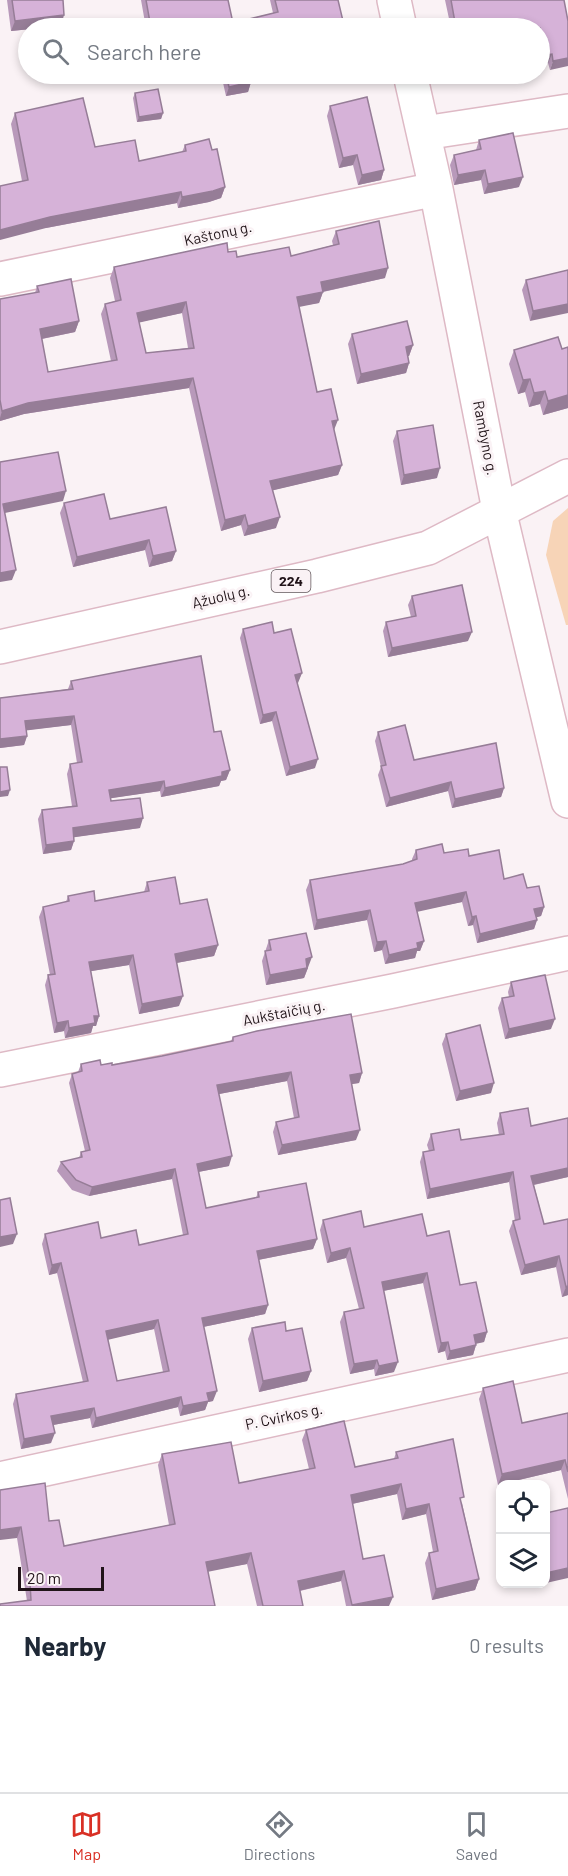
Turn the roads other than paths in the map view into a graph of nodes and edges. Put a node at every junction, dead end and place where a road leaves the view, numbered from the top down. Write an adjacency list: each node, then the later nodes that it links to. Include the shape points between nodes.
1 (394, 0): 2 (street)
2 (398, 18)
3 (412, 84): 5 (street, Rambyno g.)
4 (568, 111): 5 (street)
5 (424, 133): 6 (street, Rambyno g.)
6 (436, 189): 7 (street, Kaštonų g.); 9 (street, Rambyno g.)
7 (0, 279)
8 (568, 476): 9 (street, Ąžuolų g. / 224)
9 (499, 510): 10 (street, Ąžuolų g. / 224, via 428,548); 11 (street, Rambyno g.)
10 (0, 646)
11 (568, 801)
12 (568, 953): 13 (street, Aukštaičių g.)
13 (0, 1070)
14 (568, 1355): 15 (street, P. Cvirkos g.)
15 (0, 1479)

